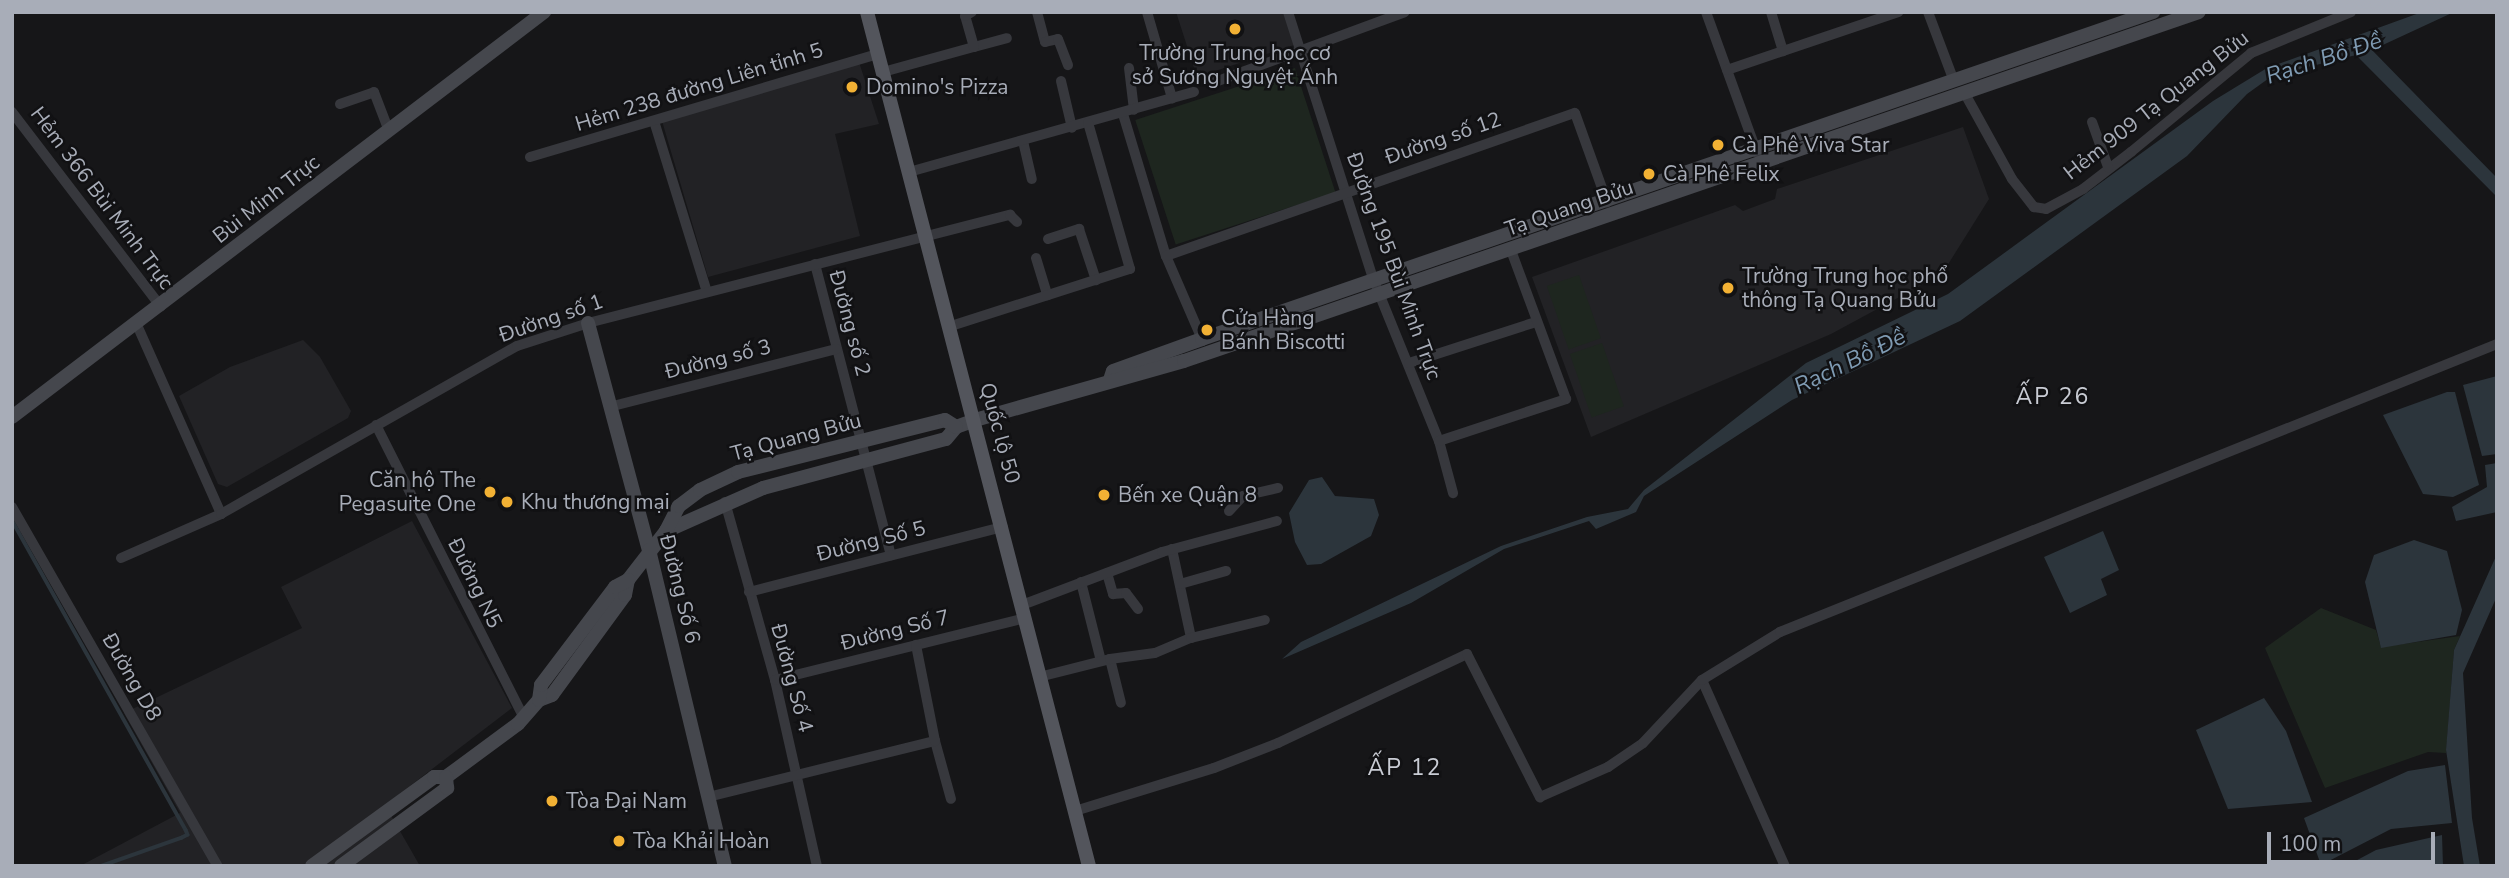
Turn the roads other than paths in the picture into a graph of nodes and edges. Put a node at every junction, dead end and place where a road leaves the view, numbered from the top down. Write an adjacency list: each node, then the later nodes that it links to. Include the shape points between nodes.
1 (544, 12): 40 (street, Bùi Minh Trực)
2 (867, 12): 22 (main road, Quốc lộ 50)
3 (972, 12): 19 (street, via 965,16)
4 (1037, 12): 23 (street, via 1045,42 1058,38)
5 (1147, 12): 31 (street)
6 (1288, 12): 20 (street, Đường 195 Bùi Minh Trực)
7 (1405, 12): 20 (street)
8 (1706, 12): 25 (street)
9 (1772, 12): 21 (street)
10 (1856, 12): 17 (street)
11 (1898, 12): 17 (street)
12 (1928, 12): 29 (street, Hẻm 909 Tạ Quang Bửu)
13 (2153, 12): 16 (street, Tạ Quang Bửu)
14 (2199, 12): 29 (street, Tạ Quang Bửu)
15 (2351, 12): 44 (street, Hẻm 909 Tạ Quang Bửu, via 2250,52)
16 (2117, 18): 29 (street, Tạ Quang Bửu)
17 (1860, 25): 21 (street)
18 (1007, 38): 19 (street)
19 (974, 47): 26 (street)
20 (1300, 51): 28 (street); 47 (street, Đường 195 Bùi Minh Trực)
21 (1783, 51): 25 (street)
22 (878, 54): 26 (main road, Quốc lộ 50); 36 (street, Hẻm 238 đường Liên tỉnh 5)
23 (1068, 65)
24 (1129, 68): 33 (street)
25 (1727, 70): 43 (street)
26 (883, 72): 45 (main road, Quốc lộ 50)
27 (1061, 81): 39 (street)
28 (1215, 82)
29 (1959, 86): 43 (street, Tạ Quang Bửu); 44 (street, Hẻm 909 Tạ Quang Bửu, via 2012,179 2034,206 2046,209 2083,189)
30 (1194, 92): 31 (street)
31 (1172, 98): 33 (street)
32 (340, 104): 40 (street, via 374,92)
33 (1134, 110): 35 (street)
34 (12, 112): 60 (street, Hẻm 366 Bùi Minh Trực)
35 (1123, 114): 38 (street); 53 (street)
36 (654, 121): 42 (street, Hẻm 238 đường Liên tỉnh 5); 58 (street)
37 (2091, 122): 44 (street)
38 (1088, 123): 39 (street); 56 (street, via 1130,269)
39 (1072, 128): 41 (street)
40 (389, 131): 60 (street, Bùi Minh Trực)
41 (1023, 141): 45 (street); 46 (street)
42 (530, 157)
43 (1758, 157): 48 (street, Tạ Quang Bửu); 52 (street, Tạ Quang Bửu)
44 (2108, 167)
45 (909, 172): 50 (main road, Quốc lộ 50)
46 (1032, 179)
47 (1344, 193): 48 (street, Đường số 12, via 1575,113); 53 (street, Đường số 12); 57 (street, Đường 195 Bùi Minh Trực)
48 (1606, 202): 57 (street, Tạ Quang Bửu)
49 (1017, 222): 50 (street, Đường số 1, via 1010,215)
50 (926, 236): 55 (street, Đường số 1); 64 (main road, Quốc lộ 50)
51 (1048, 239): 56 (street, via 1079,229)
52 (1511, 250): 57 (street, Tạ Quang Bửu); 61 (street)
53 (1167, 256): 65 (street)
54 (1036, 258): 59 (street)
55 (815, 264): 58 (street, Đường số 1); 67 (street, Đường số 2)
56 (1096, 280): 59 (street)
57 (1377, 287): 65 (street, Tạ Quang Bửu); 68 (street, Đường 195 Bùi Minh Trực); 69 (street, Tạ Quang Bửu, via 1184,361 1119,382)
58 (707, 292): 62 (street, Đường số 1)
59 (1048, 295): 64 (street)
60 (161, 307): 63 (street, Bùi Minh Trực)
61 (1536, 322): 68 (street); 75 (street, via 1566,399)
62 (588, 323): 70 (street, Đường Số 6); 73 (street, Đường số 1, via 517,346)
63 (137, 325): 71 (street, Bùi Minh Trực); 83 (street)
64 (951, 326): 72 (main road, Quốc lộ 50)
65 (1202, 339): 69 (street, Tạ Quang Bửu, via 1113,371)
66 (2497, 344): 104 (street, via 1780,632)
67 (837, 349): 70 (street, Đường số 3); 76 (street, Đường số 2)
68 (1409, 363): 75 (street, Đường 195 Bùi Minh Trực)
69 (1110, 380): 72 (street, Tạ Quang Bửu)
70 (609, 407): 88 (street, Đường Số 6)
71 (12, 417)
72 (975, 420): 74 (street, Tạ Quang Bửu); 85 (main road, Quốc lộ 50)
73 (376, 425): 83 (street, Đường số 1); 106 (street, Đường N5)
74 (956, 427): 76 (street, Tạ Quang Bửu, via 945,420); 77 (street, Tạ Quang Bửu, via 946,439)
75 (1439, 441): 79 (street, Đường 195 Bùi Minh Trực)
76 (861, 442): 77 (street, Đường số 2); 86 (street, Tạ Quang Bửu, via 738,472 679,506)
77 (866, 459): 80 (street, Tạ Quang Bửu); 89 (street, Đường số 2)
78 (1278, 488): 82 (street, via 1243,496)
79 (1453, 493)
80 (725, 502): 86 (street, Tạ Quang Bửu); 95 (street, Đường Số 4)
81 (12, 507): 113 (street, Đường D8)
82 (1228, 512)
83 (221, 514): 90 (street, Đường số 1)
84 (1277, 521): 87 (street, Đường Số 7)
85 (1003, 527): 89 (street, Đường Số 5); 97 (main road, Quốc lộ 50)
86 (666, 531): 88 (street, Tạ Quang Bửu)
87 (1172, 549): 92 (street, Đường Số 7); 94 (street)
88 (649, 550): 106 (street, Tạ Quang Bửu, via 628,580 625,595 552,695 539,700); 110 (street, Đường Số 6)
89 (891, 555): 95 (street, Đường Số 5)
90 (121, 558)
91 (1226, 571): 94 (street)
92 (1107, 573): 93 (street, Đường Số 7); 96 (street, via 1113,594 1126,593)
93 (1081, 582): 97 (street, Đường Số 7); 101 (street)
94 (1180, 584): 99 (street)
95 (749, 592): 103 (street, Đường Số 4)
96 (1138, 609)
97 (1023, 611): 100 (street, Đường Số 7); 102 (main road, Quốc lộ 50)
98 (1265, 620): 99 (street)
99 (1191, 638): 101 (street, via 1155,653)
100 (916, 645): 103 (street, Đường Số 7); 107 (street)
101 (1105, 660): 102 (street); 105 (street)
102 (1039, 677): 112 (main road, Quốc lộ 50)
103 (775, 680): 109 (street, Đường Số 4)
104 (1702, 680): 112 (street, via 1643,743 1608,767 1539,797 1467,654 1265,748); 119 (street)
105 (1121, 704)
106 (524, 718): 108 (street, Tạ Quang Bửu)
107 (935, 741): 109 (street); 111 (street)
108 (446, 777): 114 (street, Tạ Quang Bửu, via 434,777); 115 (street, Tạ Quang Bửu, via 447,788)
109 (797, 778): 110 (street); 117 (street, Đường Số 4)
110 (708, 797): 116 (street, Đường Số 6)
111 (951, 799)
112 (1075, 811): 118 (main road, Quốc lộ 50)
113 (218, 866)
114 (312, 866)
115 (341, 866)
116 (725, 866)
117 (817, 866)
118 (1088, 866)
119 (1785, 866)

